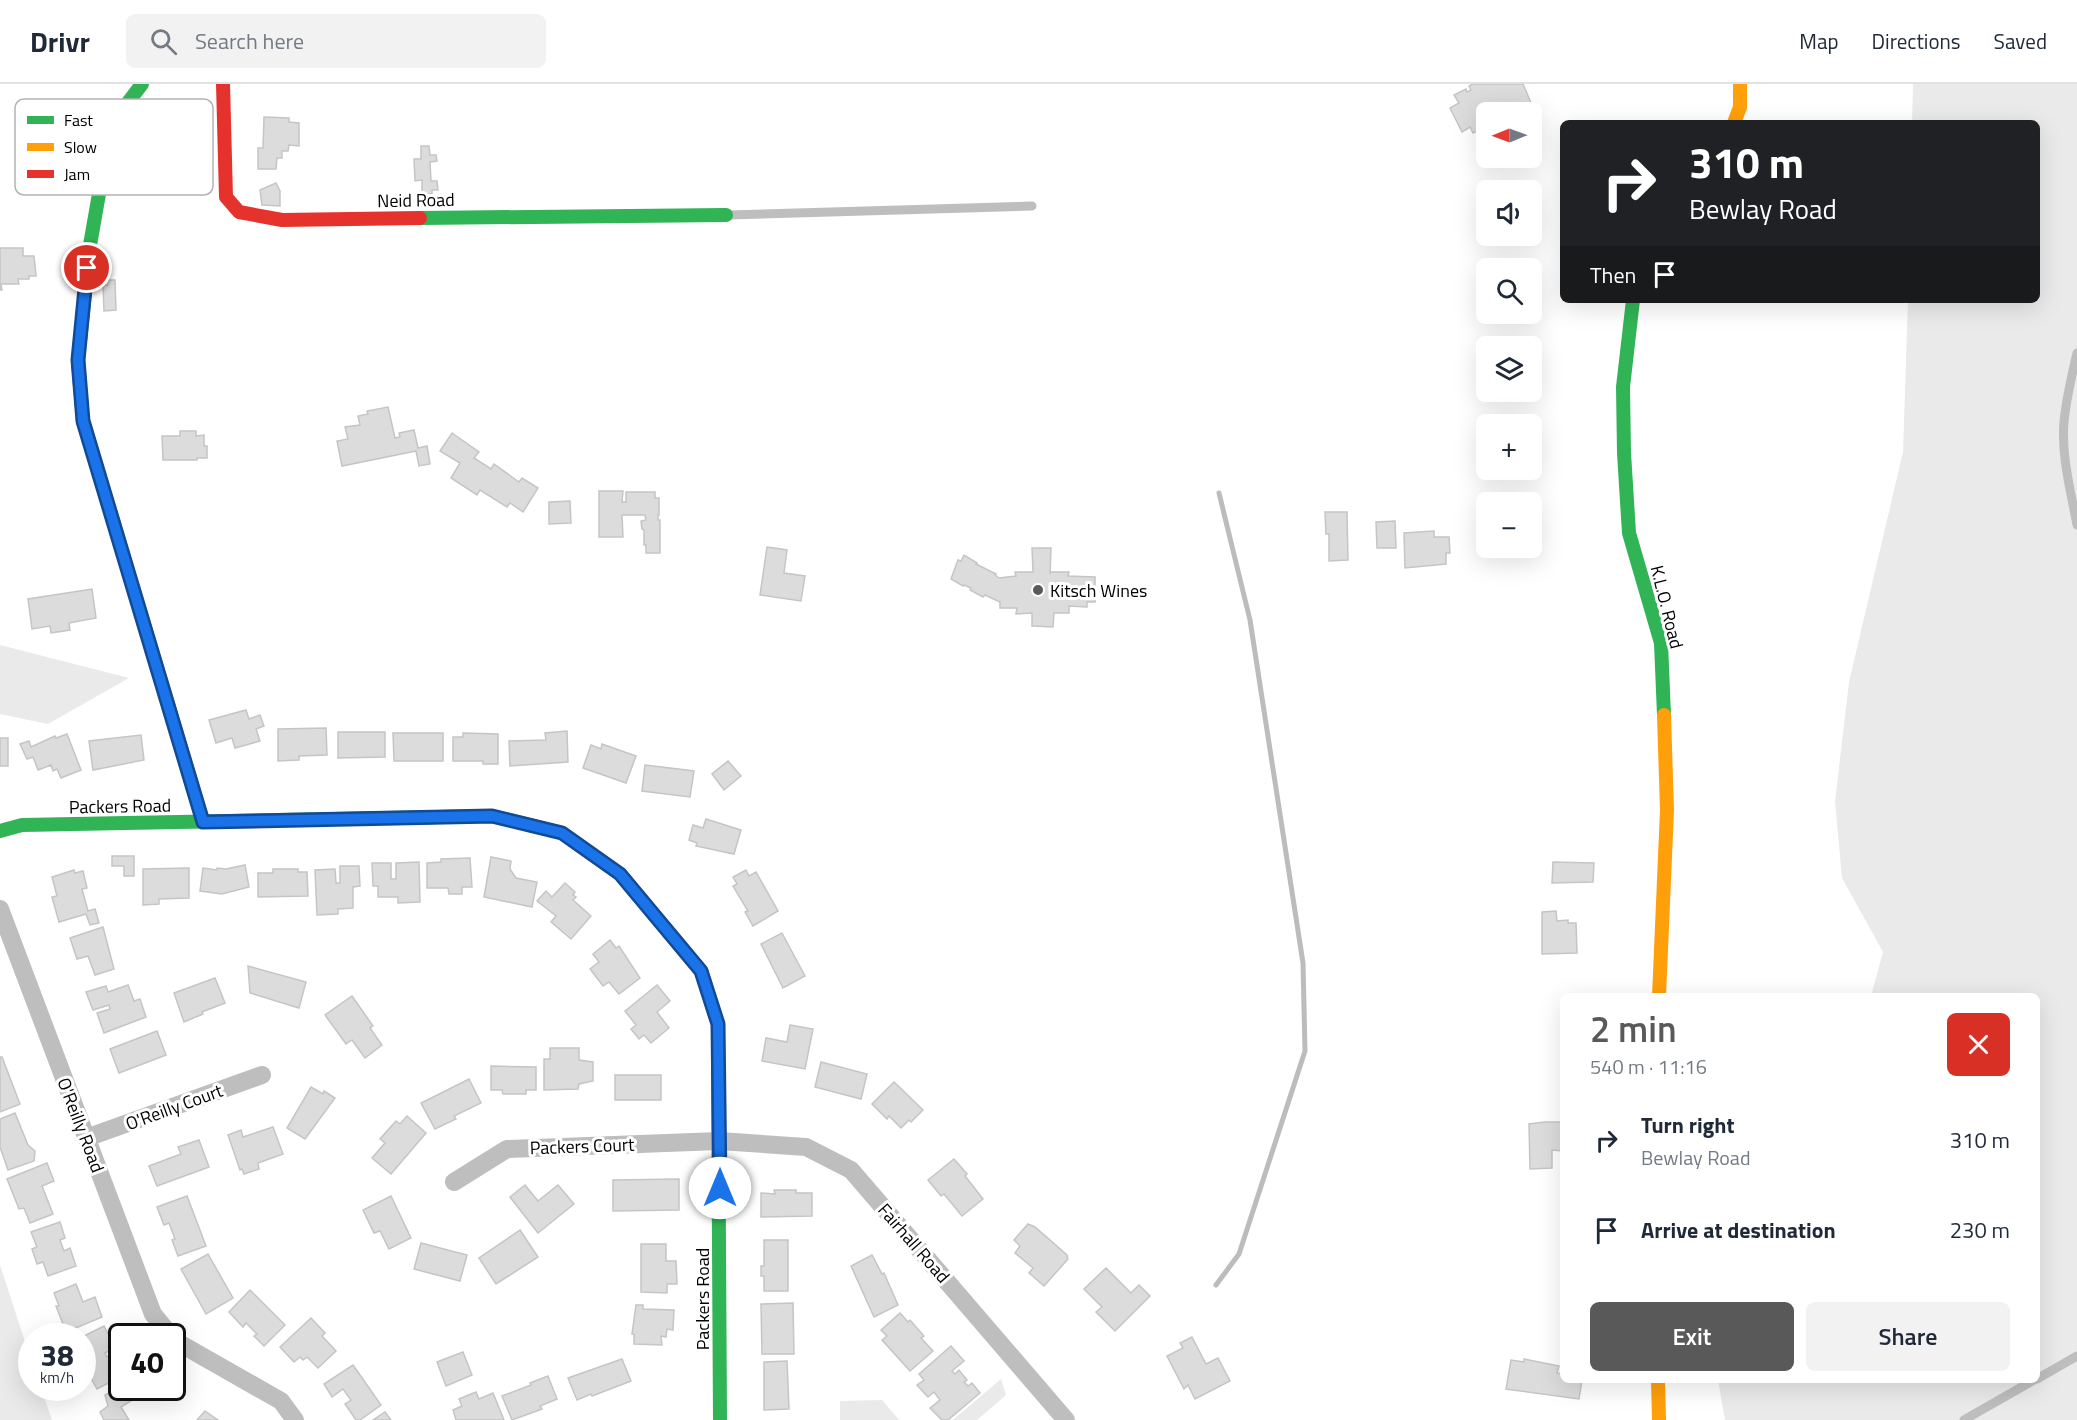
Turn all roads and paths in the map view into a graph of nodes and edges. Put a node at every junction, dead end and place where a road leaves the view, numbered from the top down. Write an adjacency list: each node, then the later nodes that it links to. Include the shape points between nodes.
1 (142, 84): 4 (street)
2 (223, 84): 8 (street, Neid Road, via 226,197 239,212 282,220)
3 (1740, 84): 5 (street, via 1740,107)
4 (131, 99)
5 (1735, 120)
6 (99, 195): 12 (street, via 78,360 82,411)
7 (1032, 206): 8 (lane)
8 (726, 215)
9 (1633, 303): 15 (street, K.L.O. Road, via 1623,387 1629,532 1660,643 1665,750 1667,810)
10 (2077, 353): 11 (lane, via 2064,424)
11 (2077, 525)
12 (203, 822): 13 (street, Packers Road, via 22,825); 18 (street, Packers Road, via 492,816 562,833 620,874 701,971 718,1024)
13 (0, 831)
14 (0, 909): 17 (street, O'Reilly Road)
15 (1659, 993)
16 (262, 1076): 17 (street, O'Reilly Court)
17 (86, 1138): 20 (street, O'Reilly Road, via 153,1314)
18 (720, 1141): 19 (street, Packers Court, via 507,1149); 27 (street, Packers Road); 28 (street, Fairhall Road, via 806,1147 851,1170)
19 (454, 1182)
20 (160, 1323)
21 (186, 1346): 26 (street, O'Reilly Road, via 281,1401)
22 (2077, 1356): 23 (lane)
23 (2040, 1377)
24 (1658, 1383): 29 (street)
25 (2029, 1383): 30 (lane)
26 (295, 1420)
27 (720, 1420)
28 (1066, 1420)
29 (1659, 1420)
30 (1964, 1420)

